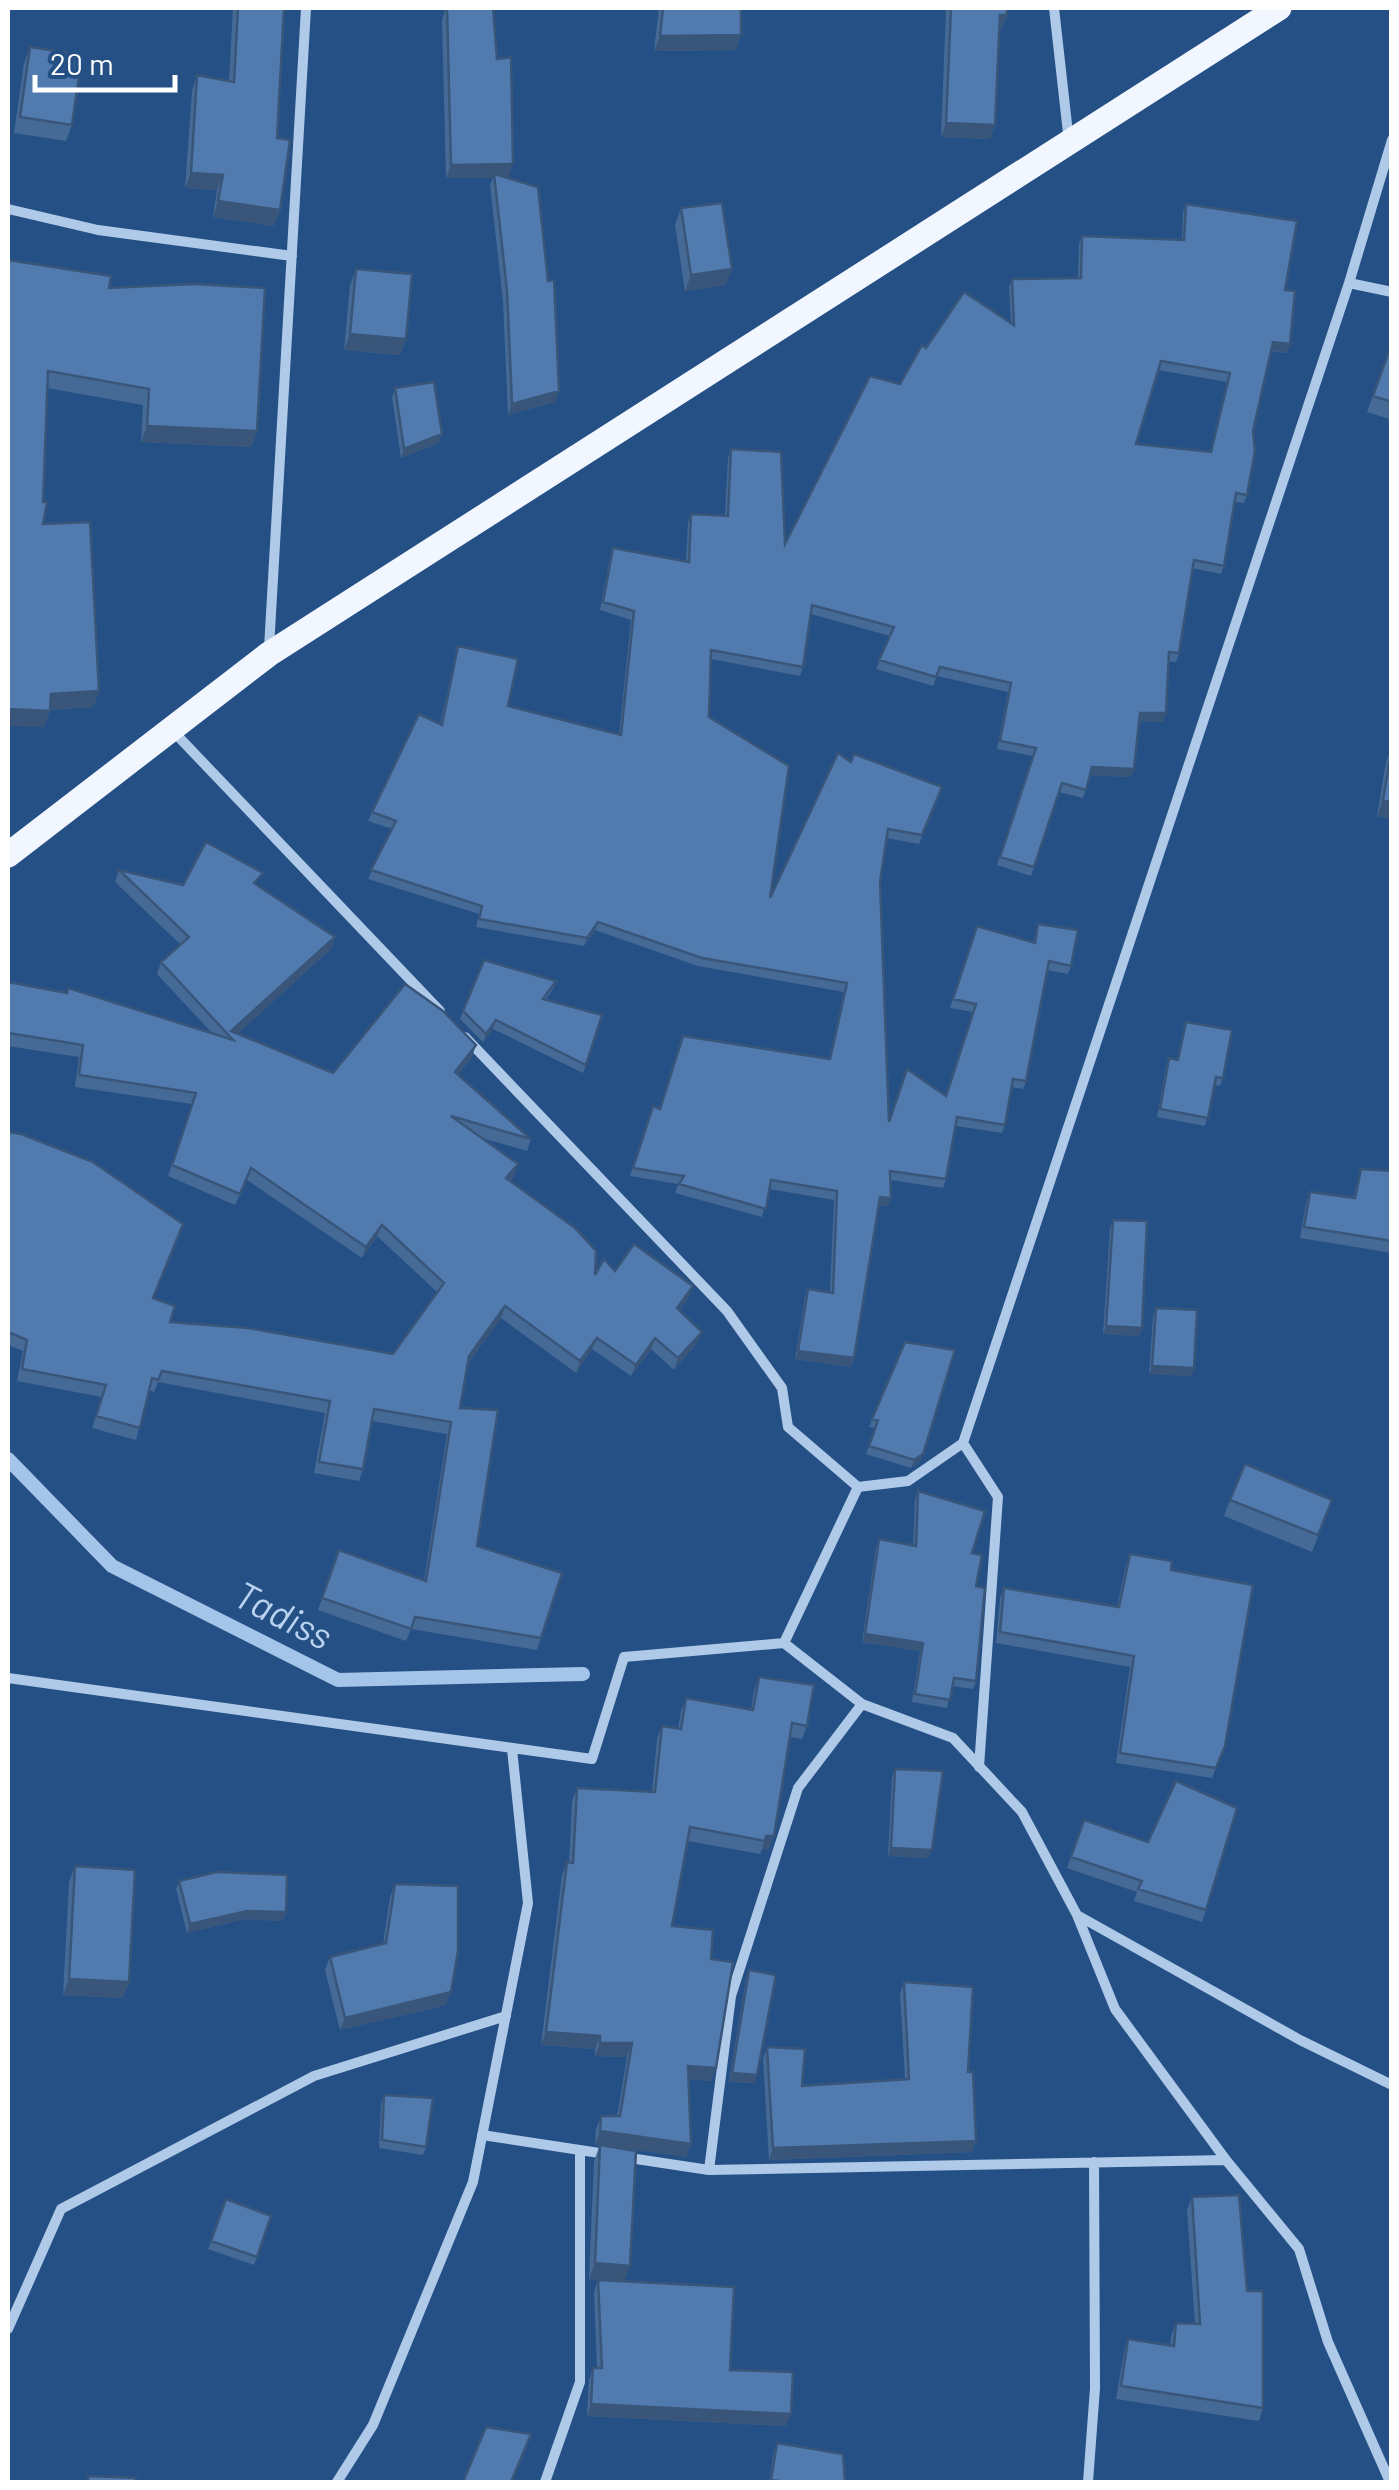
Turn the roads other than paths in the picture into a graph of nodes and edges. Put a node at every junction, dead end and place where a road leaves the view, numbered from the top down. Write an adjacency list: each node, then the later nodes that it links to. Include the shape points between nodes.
1 (306, 8): 7 (street)
2 (1054, 8): 5 (street)
3 (1279, 8): 5 (main road)
4 (1392, 140): 8 (street)
5 (1069, 144): 10 (main road)
6 (8, 209): 7 (street, via 98,230)
7 (292, 256): 10 (street)
8 (1350, 283): 9 (street); 13 (street)
9 (1392, 292)
10 (269, 654): 11 (main road)
11 (171, 729): 12 (main road); 14 (street, via 727,1311 782,1388 788,1426)
12 (8, 854)
13 (962, 1443): 14 (street, via 908,1481); 19 (street, via 998,1497)
14 (858, 1487): 15 (street)
15 (784, 1643): 17 (street); 18 (street, via 624,1658 592,1759)
16 (8, 1678): 18 (street)
17 (862, 1704): 19 (street, via 953,1738); 27 (street, via 798,1788 731,1996)
18 (512, 1748): 21 (street, via 528,1902)
19 (979, 1767): 20 (street, via 1022,1812)
20 (1076, 1916): 22 (street); 25 (street, via 1116,2009)
21 (506, 2016): 23 (street); 28 (street, via 314,2076 61,2209)
22 (1392, 2085)
23 (482, 2135): 24 (street); 29 (street, via 473,2182 380,2408)
24 (580, 2150): 27 (street); 30 (street, via 580,2382)
25 (1226, 2160): 26 (street); 32 (street, via 1299,2249 1328,2342)
26 (1094, 2162): 27 (street); 31 (street, via 1095,2388)
27 (709, 2170)
28 (8, 2330)
29 (337, 2482)
30 (545, 2482)
31 (1088, 2482)
32 (1390, 2482)

